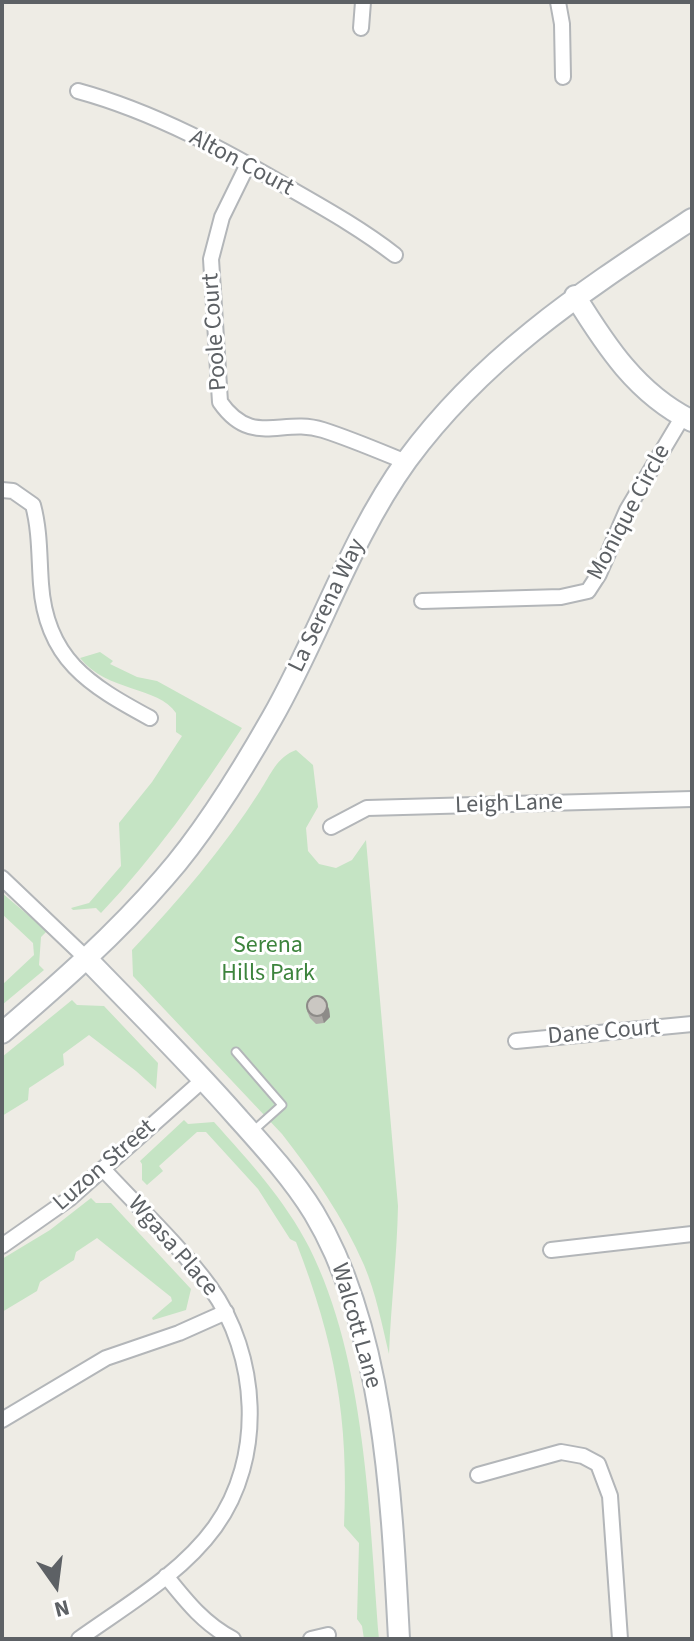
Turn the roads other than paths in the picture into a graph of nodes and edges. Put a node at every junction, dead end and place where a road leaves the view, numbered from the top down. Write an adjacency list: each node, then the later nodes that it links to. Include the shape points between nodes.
1 (363, 2): 3 (street)
2 (558, 2): 4 (street)
3 (361, 28)
4 (563, 77)
5 (78, 91): 6 (street, Alton Court, via 118,102)
6 (248, 164): 8 (street, Alton Court); 11 (street, Poole Court, via 222,217 211,259 220,402 233,420 253,427 320,428)
7 (692, 219): 9 (main road, La Serena Way)
8 (395, 255)
9 (575, 296): 10 (main road, via 633,379); 11 (main road, La Serena Way, via 486,371)
10 (687, 418): 13 (street, Monique Circle, via 627,510 588,591 561,597)
11 (406, 462): 18 (main road, La Serena Way, via 360,539 273,717 221,800 166,877)
12 (2, 490): 14 (street, via 33,505 47,624 63,655 82,677)
13 (422, 601)
14 (150, 718)
15 (692, 799): 16 (street, Leigh Lane, via 367,808)
16 (331, 827)
17 (2, 878): 18 (street)
18 (87, 959): 20 (main road, La Serena Way); 23 (main road, Walcott Lane)
19 (692, 1024): 21 (street, Dane Court)
20 (2, 1033)
21 (516, 1041)
22 (236, 1052): 24 (lane, via 282,1105)
23 (204, 1079): 24 (main road, Walcott Lane); 25 (street, Luzon Street)
24 (251, 1132): 37 (main road, Walcott Lane, via 313,1213 337,1258 362,1334 385,1461)
25 (104, 1170): 27 (street, Luzon Street); 29 (street, Wgasa Place, via 190,1262)
26 (692, 1234): 28 (street)
27 (2, 1246)
28 (551, 1250)
29 (226, 1312): 30 (street, via 106,1358); 32 (street, Wgasa Place, via 245,1369 250,1406 243,1467 215,1527)
30 (2, 1420)
31 (478, 1475): 38 (street, via 561,1452 598,1464 610,1496)
32 (166, 1576): 34 (street, Wgasa Place); 35 (street, via 208,1624)
33 (328, 1635): 36 (street)
34 (79, 1639)
35 (233, 1639)
36 (311, 1639)
37 (399, 1639)
38 (620, 1639)

